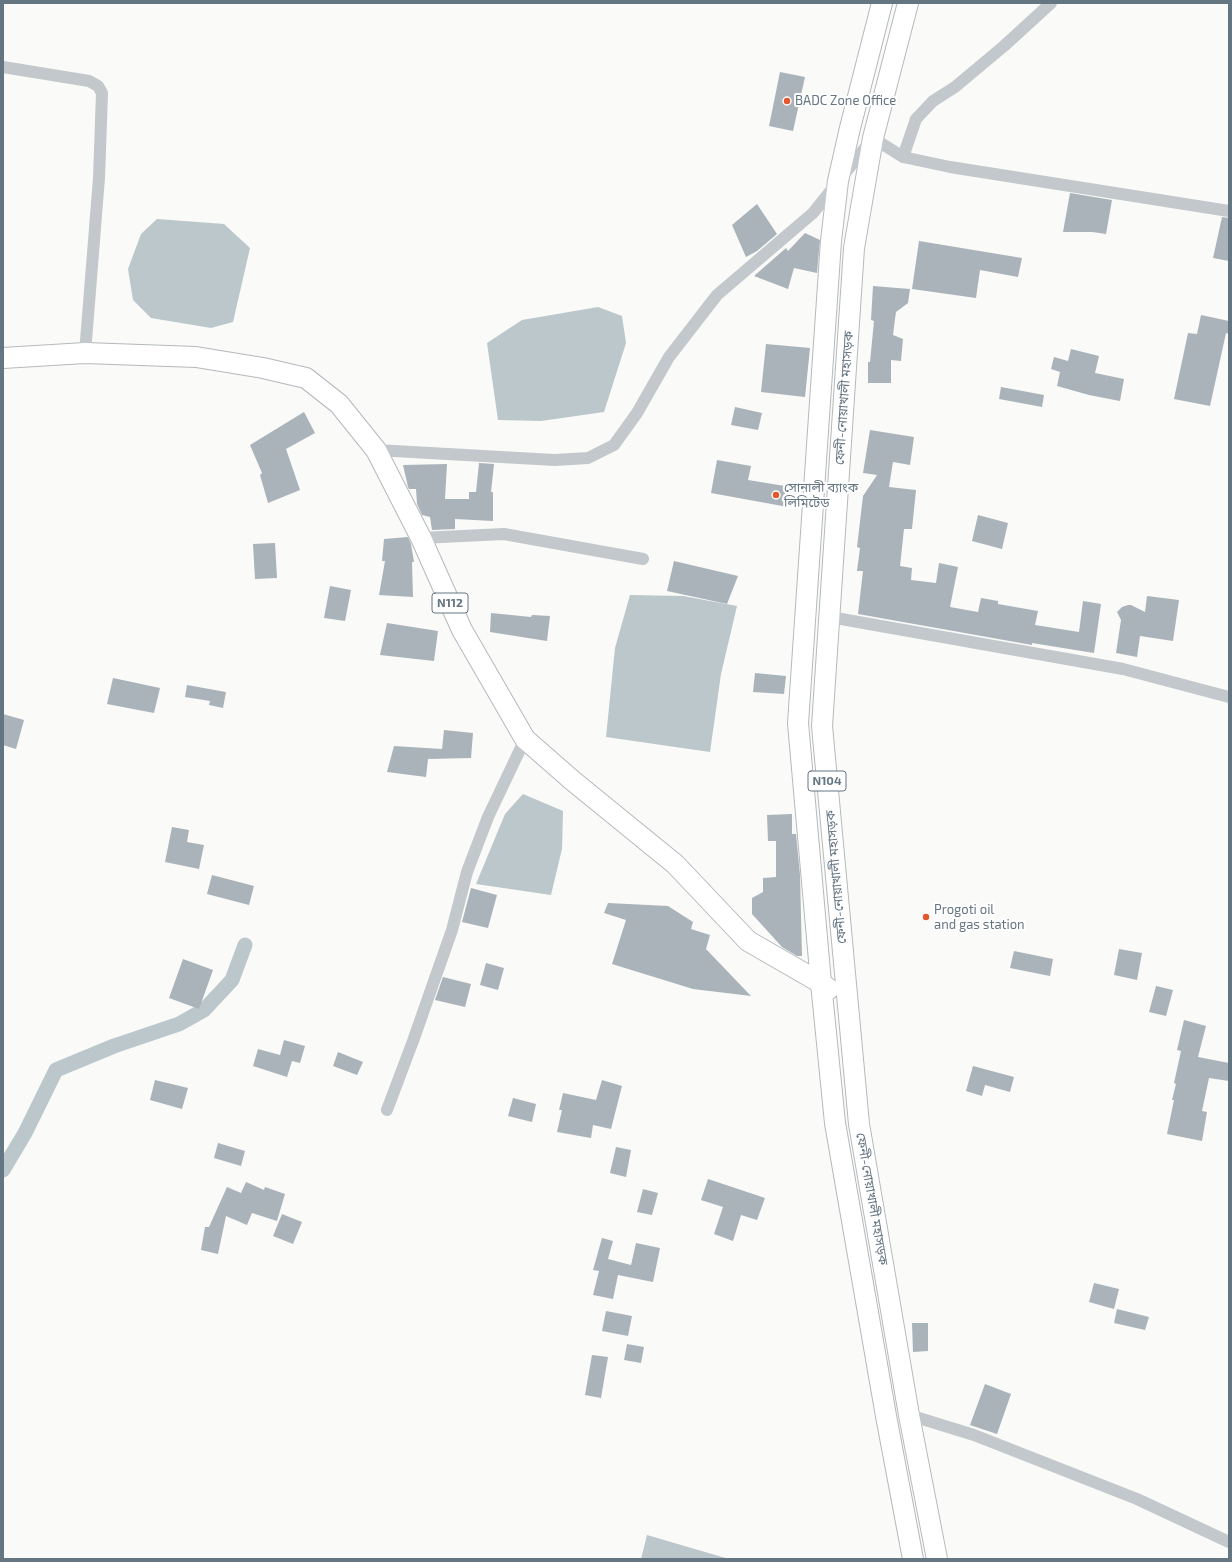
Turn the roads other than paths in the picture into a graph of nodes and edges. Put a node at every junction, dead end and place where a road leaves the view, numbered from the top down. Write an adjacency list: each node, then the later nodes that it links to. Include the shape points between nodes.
1 (882, 3): 7 (highway, ফেনী-নোয়াখালী মহাসড়ক / N104)
2 (908, 3): 5 (highway, ফেনী-নোয়াখালী মহাসড়ক / N104)
3 (1051, 3): 6 (street, via 955,87 933,101 916,119)
4 (3, 66): 9 (street, via 88,81 98,86 102,93 99,178)
5 (873, 138): 6 (street); 7 (street); 14 (highway, ফেনী-নোয়াখালী মহাসড়ক / N104, via 854,248)
6 (903, 158): 8 (street)
7 (838, 181): 11 (street, via 813,213 717,296 669,357 637,413 614,445 588,458 555,460); 17 (highway, ফেনী-নোয়াখালী মহাসড়ক / N104, via 831,241 798,723)
8 (1229, 211)
9 (85, 353): 10 (highway, N112); 11 (highway, N112, via 196,356 306,378 339,404)
10 (3, 358)
11 (376, 450): 12 (highway, N112)
12 (421, 538): 13 (street, via 504,534); 16 (highway, N112, via 462,630)
13 (643, 559)
14 (830, 617): 15 (street, via 1123,669); 18 (highway, ফেনী-নোয়াখালী মহাসড়ক / N104, via 822,726)
15 (1229, 697)
16 (526, 739): 17 (highway, N112, via 675,864 748,941); 19 (street, via 488,817 467,872 452,930)
17 (821, 983): 18 (highway, N112); 22 (highway, ফেনী-নোয়াখালী মহাসড়ক / N104, via 836,1123)
18 (848, 1005): 20 (highway, ফেনী-নোয়াখালী মহাসড়ক / N104, via 859,1124)
19 (387, 1110)
20 (909, 1415): 21 (street, via 974,1435 1122,1493); 23 (highway, ফেনী-নোয়াখালী মহাসড়ক / N104)
21 (1229, 1542)
22 (913, 1559)
23 (936, 1559)

